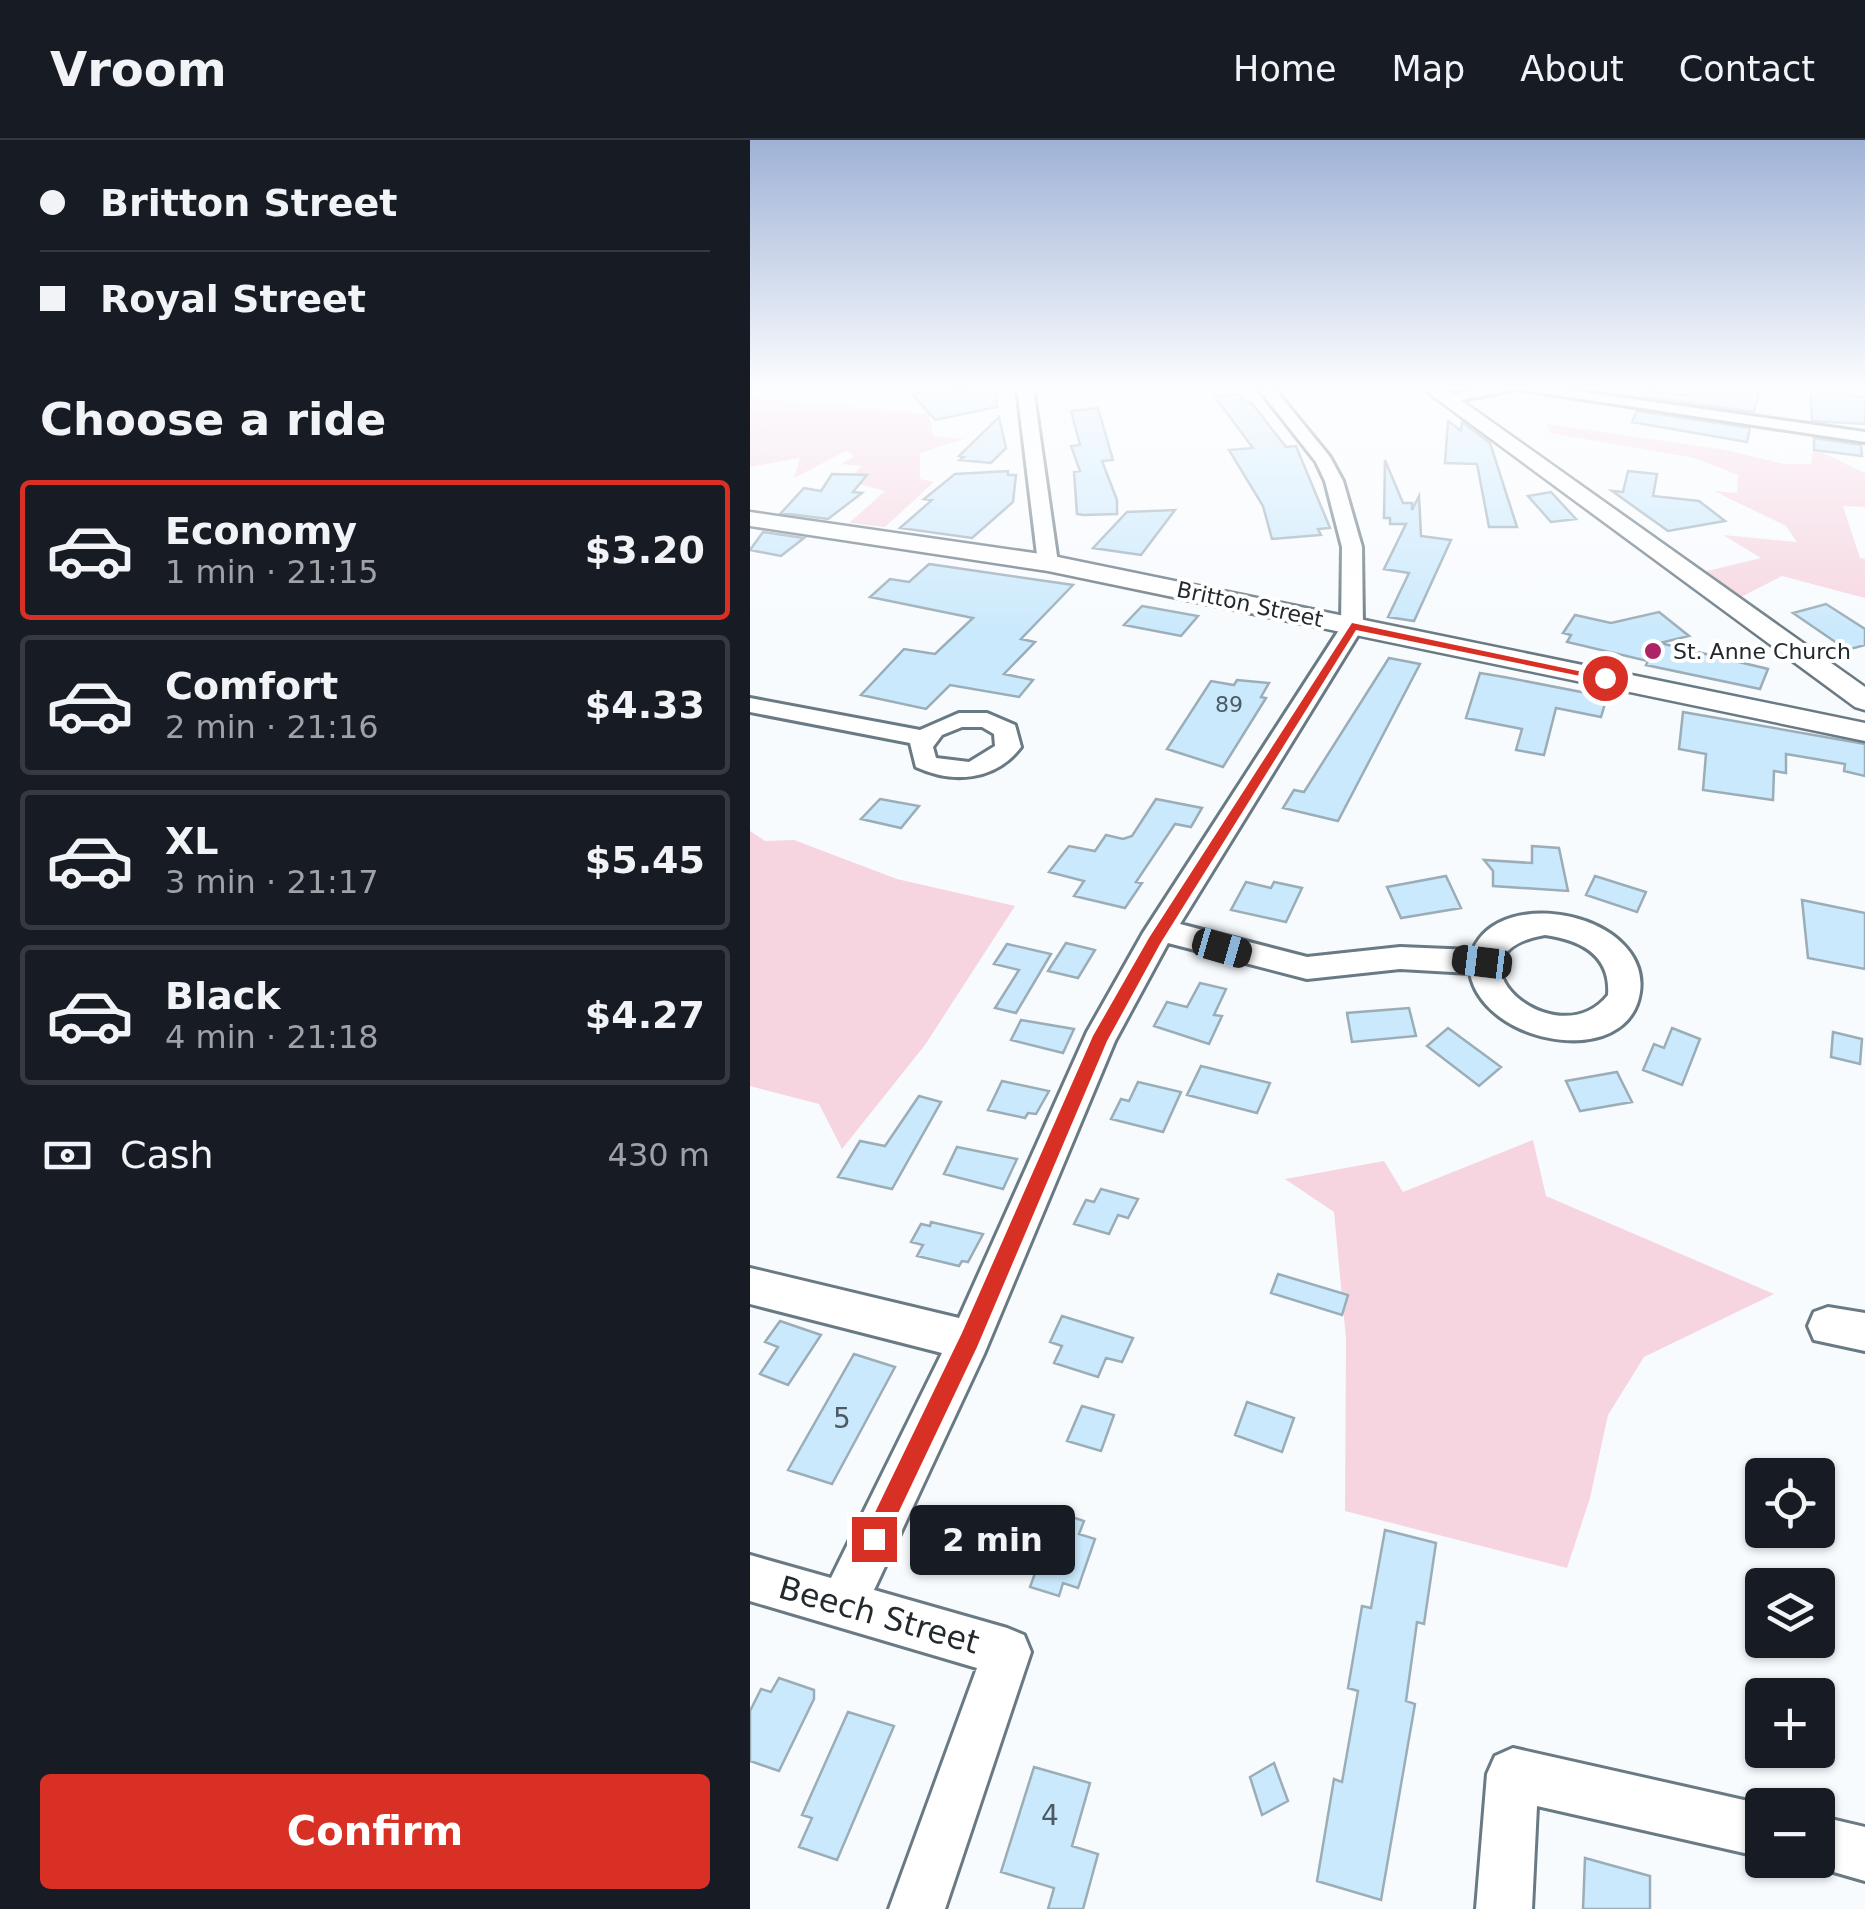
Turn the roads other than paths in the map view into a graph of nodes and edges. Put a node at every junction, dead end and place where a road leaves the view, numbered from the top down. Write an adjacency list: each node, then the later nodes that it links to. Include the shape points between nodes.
1 (1036, 471): 5 (street)
2 (1326, 471): 6 (street, via 1352,546)
3 (1547, 471): 7 (street)
4 (750, 519): 5 (street, Britton Street)
5 (1048, 563): 6 (street, Britton Street)
6 (1352, 626): 9 (street, Britton Street); 11 (street)
7 (1865, 701)
8 (750, 705): 10 (street)
9 (1865, 732)
10 (924, 738)
11 (1161, 930): 12 (street, via 1307,968 1400,958); 14 (street, via 1099,1040)
12 (1482, 962): 12 (street, via 1484,982 1498,1002 1548,1027 1602,1020 1620,1005 1626,986 1622,965 1607,947 1559,925 1508,931)
13 (750, 1286): 14 (street)
14 (970, 1340): 16 (street)
15 (750, 1578): 16 (street, Beech Street)
16 (842, 1606): 20 (street, Beech Street, via 1008,1652)
17 (1745, 1826): 21 (street, via 1513,1774)
18 (1835, 1847): 19 (street)
19 (1865, 1854)
20 (916, 1909)
21 (1504, 1909)

